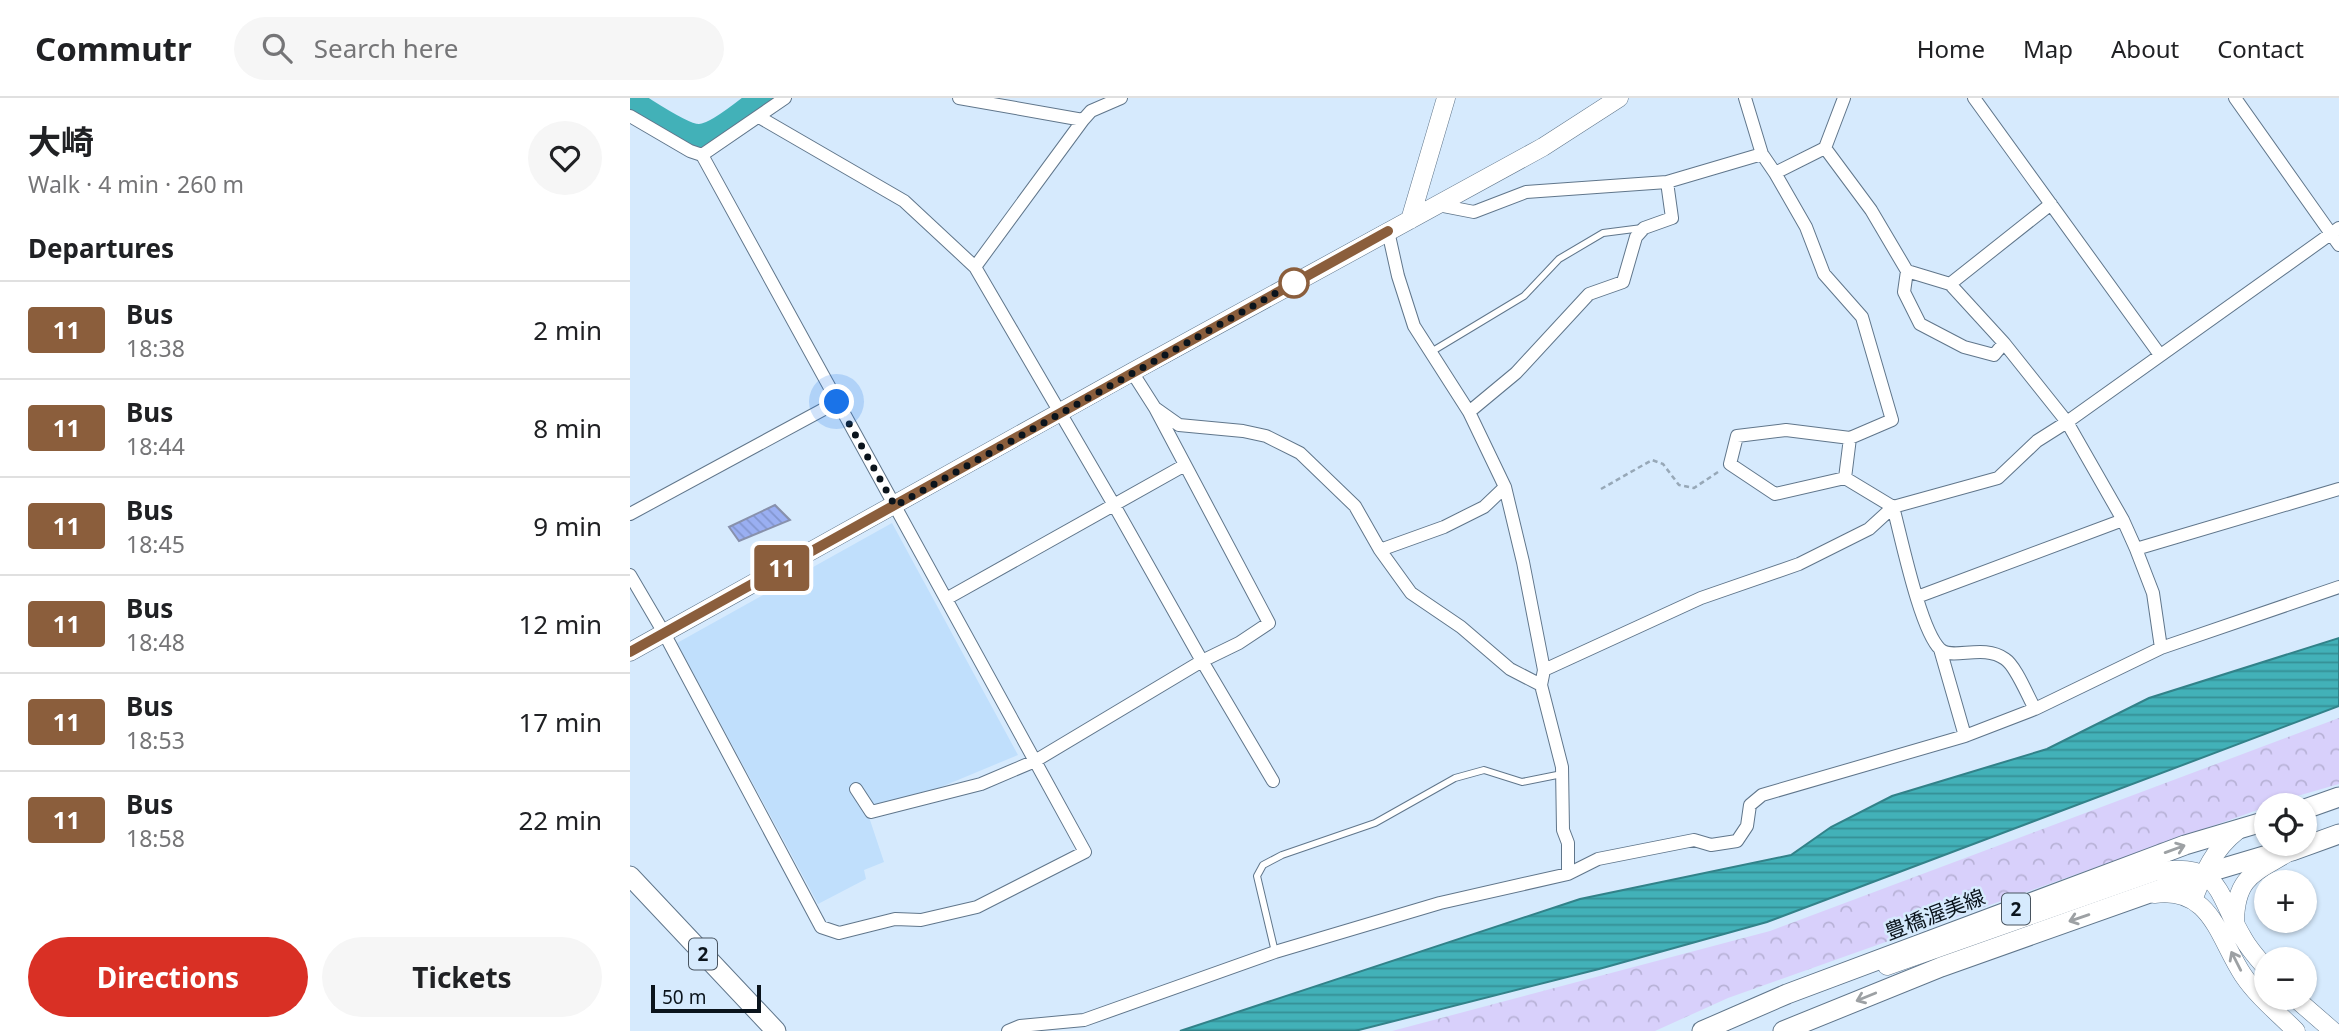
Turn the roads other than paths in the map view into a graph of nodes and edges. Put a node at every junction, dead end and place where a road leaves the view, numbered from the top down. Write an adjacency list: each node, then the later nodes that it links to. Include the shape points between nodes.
1 (785, 98): 11 (street)
2 (959, 98): 12 (street)
3 (1121, 98): 12 (street, via 1091,111)
4 (1446, 98): 20 (street)
5 (1619, 98): 19 (street, via 1544,147)
6 (1745, 98): 14 (street)
7 (1844, 98): 13 (street)
8 (1974, 98): 18 (street)
9 (2235, 98): 22 (street)
10 (630, 116): 15 (street)
11 (758, 117): 15 (street); 25 (street, via 904,201)
12 (1083, 120): 25 (street)
13 (1825, 148): 16 (street); 26 (street, via 1871,210)
14 (1762, 154): 16 (street); 17 (street)
15 (702, 155): 32 (street)
16 (1775, 173): 37 (street, via 1806,227 1824,274 1862,317 1876,359 1892,420)
17 (1667, 182): 19 (street, via 1526,192 1474,212); 21 (street, via 1672,218)
18 (2051, 204): 27 (street); 30 (street)
19 (1438, 205): 20 (street)
20 (1410, 220): 23 (street)
21 (1644, 228): 29 (lane, via 1603,233 1559,259 1524,296); 34 (street, via 1636,237 1623,282 1590,294 1517,373)
22 (2335, 230): 24 (street); 30 (street)
23 (1388, 231): 29 (street, via 1414,326); 31 (street)
24 (2339, 245)
25 (975, 267): 35 (street)
26 (1907, 271): 27 (street); 28 (street, via 1904,292 1920,324 1964,347 1994,355)
27 (1950, 284): 28 (street)
28 (2004, 343): 36 (street)
29 (1431, 352): 34 (street)
30 (2160, 355): 36 (street)
31 (1132, 372): 33 (street); 35 (street)
32 (837, 402): 43 (street); 45 (street)
33 (1155, 408): 38 (street); 48 (street, via 1179,425 1266,436 1300,453 1354,506)
34 (1469, 412): 40 (street)
35 (1061, 413): 42 (street); 43 (street)
36 (2067, 422): 44 (street, via 2037,441 1998,478); 46 (street)
37 (1850, 438): 39 (street); 39 (street, via 1786,430 1737,436 1730,464 1775,494)
38 (1185, 465): 42 (street); 57 (street, via 1269,624)
39 (1846, 478): 44 (street)
40 (1504, 487): 48 (street, via 1485,508); 58 (street)
41 (2339, 489): 47 (street)
42 (1114, 505): 52 (street); 57 (street)
43 (895, 506): 52 (street); 53 (street)
44 (1893, 507): 51 (street); 58 (street, via 1869,529 1799,565 1701,598)
45 (630, 514)
46 (2123, 520): 47 (street); 51 (street)
47 (2136, 549): 54 (street, via 2152,593)
48 (1380, 550): 59 (street, via 1411,593 1510,669)
49 (630, 575): 53 (street)
50 (2339, 587): 54 (street)
51 (1917, 597): 55 (street)
52 (946, 599): 62 (street)
53 (664, 633): 56 (street); 62 (street, via 821,928 839,933 978,907 1085,852)
54 (2161, 648): 60 (street)
55 (1940, 649): 60 (street, via 1950,655 1991,651 2008,660); 61 (street)
56 (630, 652)
57 (1202, 662): 62 (street); 64 (street)
58 (1545, 670): 59 (street)
59 (1541, 685): 63 (street)
60 (2035, 709): 61 (street)
61 (1965, 736): 74 (street, via 1762,795 1750,805 1747,826 1737,841 1711,845 1694,840 1598,859)
62 (1035, 761): 65 (street, via 981,784 871,812)
63 (1562, 774): 74 (street); 80 (lane, via 1522,782 1484,770 1455,778 1375,823 1263,865 1257,876)
64 (1273, 781)
65 (856, 789)
66 (2339, 797): 67 (main road)
67 (2317, 804)
68 (2254, 825): 69 (main road, 豊橋渥美線 / 2)
69 (2237, 831): 75 (street, via 2223,842); 82 (main road, 豊橋渥美線 / 2, one-way to 69, via 2185,845)
70 (2339, 834): 71 (main road, 2)
71 (2317, 842)
72 (2264, 856): 75 (main road, 2)
73 (2284, 856): 79 (street, via 2248,877 2237,899)
74 (1568, 874): 80 (street, via 1440,904)
75 (2203, 874): 77 (main road, 2); 78 (street); 79 (street, via 2219,888); 82 (street, via 2184,869 2154,872 1822,989)
76 (631, 880): 84 (main road, 2)
77 (2144, 896): 78 (street, via 2171,892); 87 (main road, 2, one-way to 87, via 1941,967)
78 (2193, 900): 88 (street, one-way to 78, via 2242,974 2207,911)
79 (2235, 923): 81 (street)
80 (1275, 952): 85 (street, via 1084,1020)
81 (2254, 953)
82 (1767, 1003): 86 (main road, 豊橋渥美線 / 2)
83 (2309, 1010): 89 (street)
84 (776, 1031)
85 (1008, 1031)
86 (1702, 1031)
87 (1783, 1031)
88 (2296, 1031)
89 (2333, 1031)

